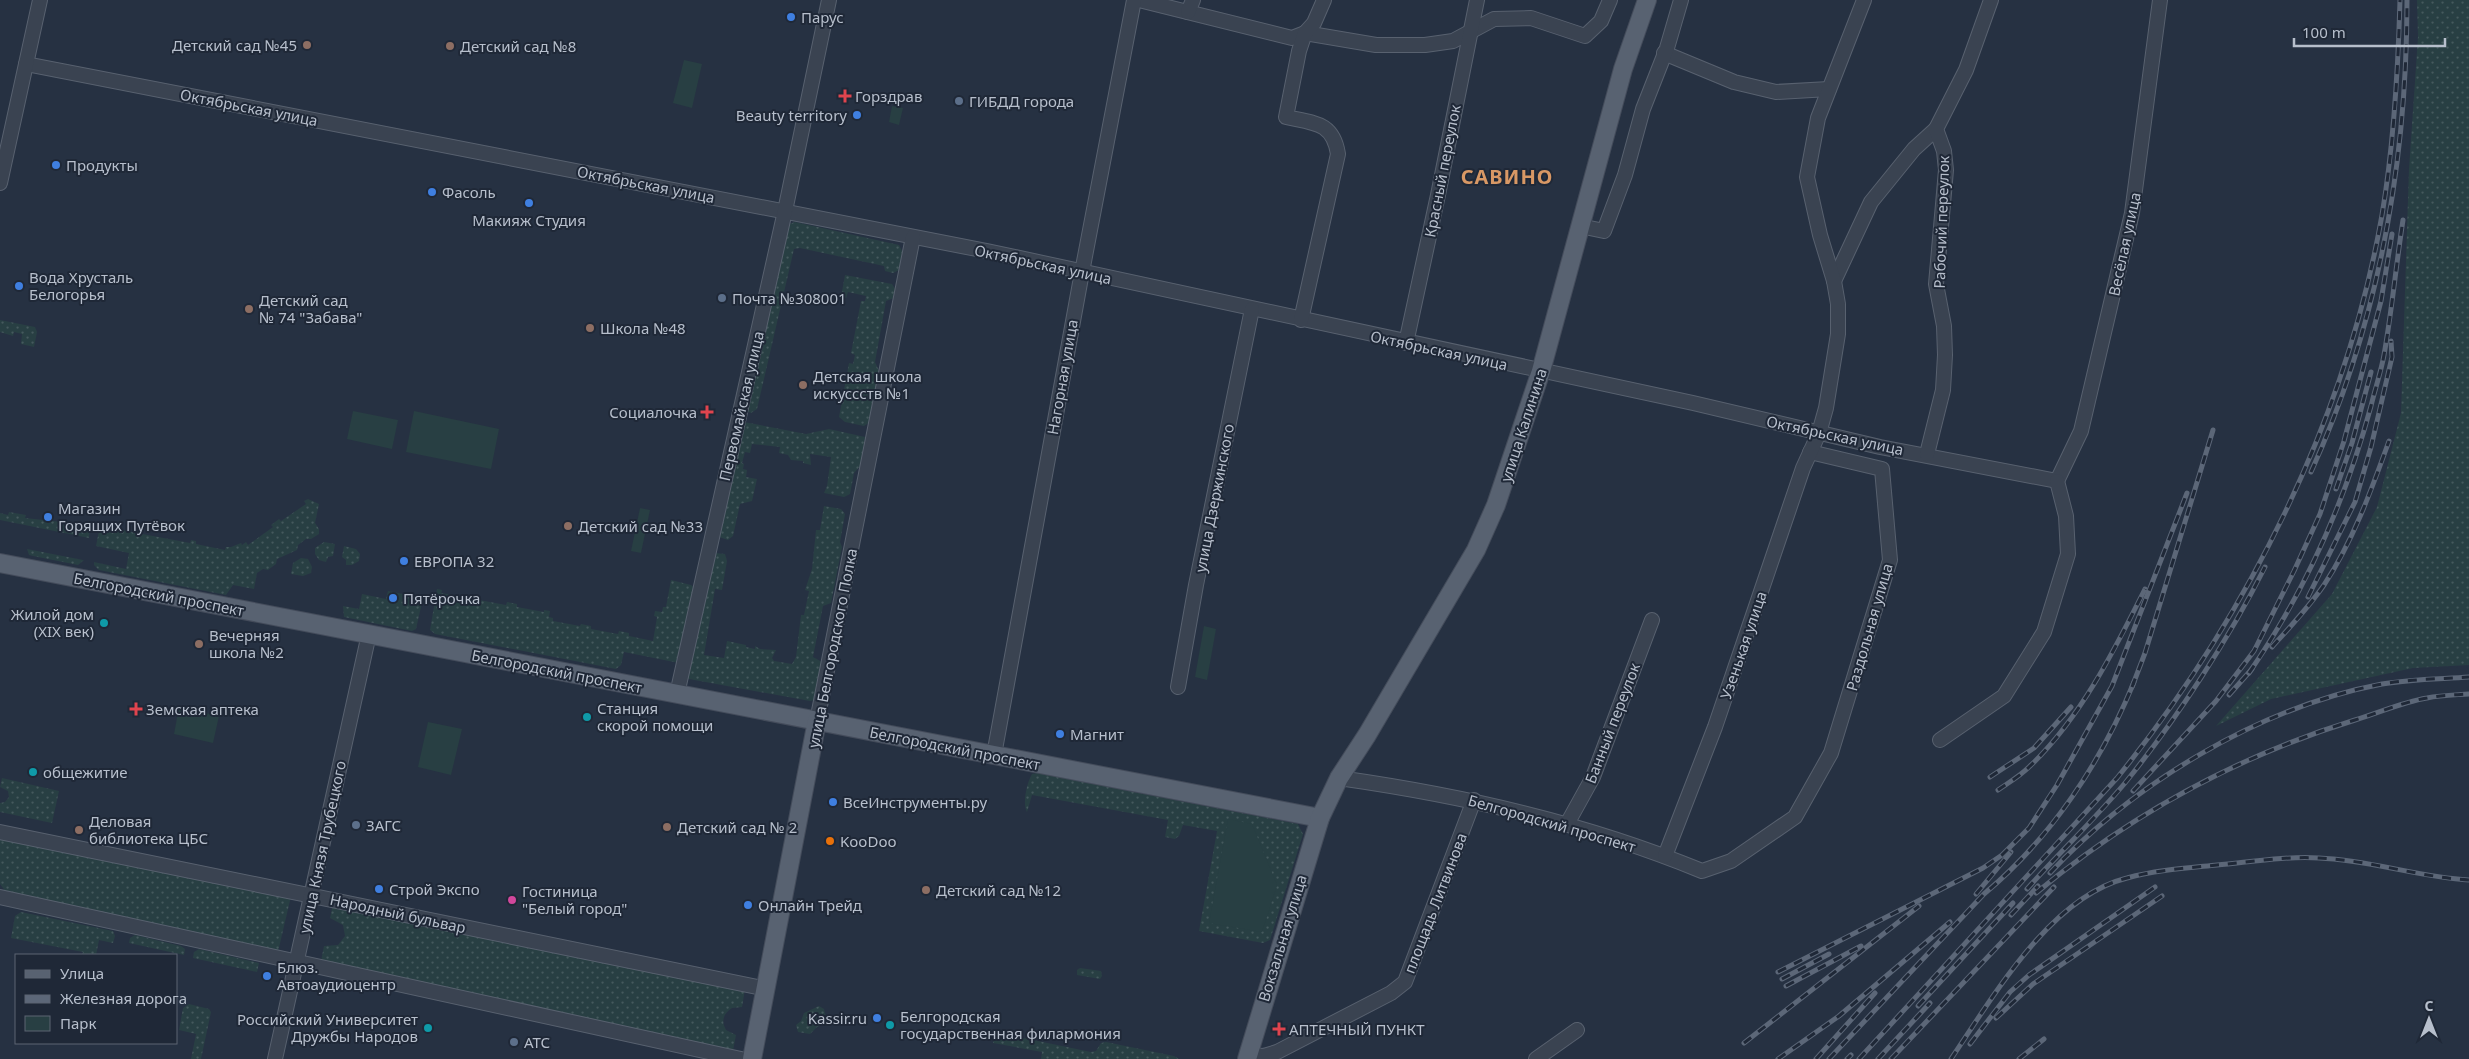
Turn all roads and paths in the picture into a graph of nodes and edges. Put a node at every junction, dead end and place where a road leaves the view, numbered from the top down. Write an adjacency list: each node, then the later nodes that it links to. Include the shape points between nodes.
1 (40, 0): 17 (street)
2 (829, 0): 21 (street, Первомайская улица)
3 (1134, 0): 24 (street, Нагорная улица)
4 (1139, 0): 13 (street)
5 (1324, 0): 15 (street, via 1314,23)
6 (1477, 0): 14 (street, Красный переулок)
7 (1610, 0): 14 (street, via 1601,21 1585,36 1531,18 1494,19)
8 (1647, 0): 22 (main road, улица Калинина, via 1623,69)
9 (1681, 0): 16 (street)
10 (1864, 0): 18 (street, Узенькая улица)
11 (1991, 0): 19 (street, via 1966,70)
12 (2160, 0): 33 (street, Весёлая улица, via 2132,213 2081,431)
13 (1191, 6): 15 (street, via 1292,38)
14 (1472, 30): 15 (street, via 1453,41 1425,45 1376,45); 28 (street, Красный переулок)
15 (1305, 33): 27 (street, via 1286,117 1327,127 1336,140 1338,154)
16 (1664, 53): 18 (street, via 1734,82 1776,92); 22 (street, via 1604,231)
17 (26, 64): 20 (street); 21 (street, Октябрьская улица)
18 (1829, 89): 25 (street, Узенькая улица, via 1818,118 1807,177)
19 (1936, 129): 25 (street, via 1914,149 1872,202); 32 (street, Рабочий переулок, via 1944,151 1946,170 1936,284 1946,355 1943,390)
20 (0, 183)
21 (785, 211): 23 (street, Октябрьская улица); 38 (street, Первомайская улица)
22 (1580, 226): 29 (main road, улица Калинина)
23 (913, 237): 24 (street, Октябрьская улица); 39 (street, улица Белгородского Полка)
24 (1082, 272): 26 (street, Октябрьская улица); 41 (street, Нагорная улица)
25 (1834, 281): 30 (street, Узенькая улица, via 1838,334)
26 (1252, 309): 27 (street, Октябрьская улица); 37 (street, улица Дзержинского)
27 (1301, 320): 28 (street, Октябрьская улица)
28 (1406, 343): 29 (street, Октябрьская улица)
29 (1541, 371): 30 (street, Октябрьская улица); 42 (main road, улица Калинина, via 1496,505 1476,550)
30 (1819, 432): 31 (street, Узенькая улица); 32 (street, Октябрьская улица)
31 (1810, 452): 44 (street, Раздольная улица, via 1882,469 1890,560 1831,753); 48 (street, Узенькая улица, via 1715,727)
32 (1927, 454): 33 (street, Октябрьская улица)
33 (2057, 481): 40 (street, via 2066,516 2068,554 2044,632 2004,696)
34 (0, 563): 36 (main road, Белгородский проспект)
35 (1652, 620): 46 (street, Банный переулок, via 1593,777)
36 (369, 634): 38 (main road, Белгородский проспект); 49 (street, улица Князя Трубецкого)
37 (1178, 687)
38 (677, 694): 39 (main road, Белгородский проспект)
39 (817, 721): 41 (main road, Белгородский проспект); 52 (main road, улица Белгородского Полка)
40 (1940, 740)
41 (994, 755): 45 (main road, Белгородский проспект)
42 (1339, 778): 43 (street, Белгородский проспект); 45 (main road, улица Калинина)
43 (1474, 800): 46 (street, Белгородский проспект); 54 (street, площадь Литвинова, via 1405,982 1391,993 1277,1052)
44 (1795, 817): 48 (street, Белгородский проспект, via 1730,861 1702,871)
45 (1320, 818): 54 (main road, Вокзальная улица)
46 (1567, 824): 48 (street, Белгородский проспект)
47 (0, 832): 49 (street, Народный бульвар)
48 (1665, 856)
49 (311, 896): 51 (street, улица Князя Трубецкого); 52 (street, Народный бульвар)
50 (0, 897): 51 (street)
51 (297, 962): 55 (street, улица Князя Трубецкого); 56 (street)
52 (767, 989): 57 (main road, улица Белгородского Полка)
53 (1577, 1030): 58 (street)
54 (1248, 1057)
55 (275, 1059)
56 (741, 1059)
57 (752, 1059)
58 (1536, 1059)

